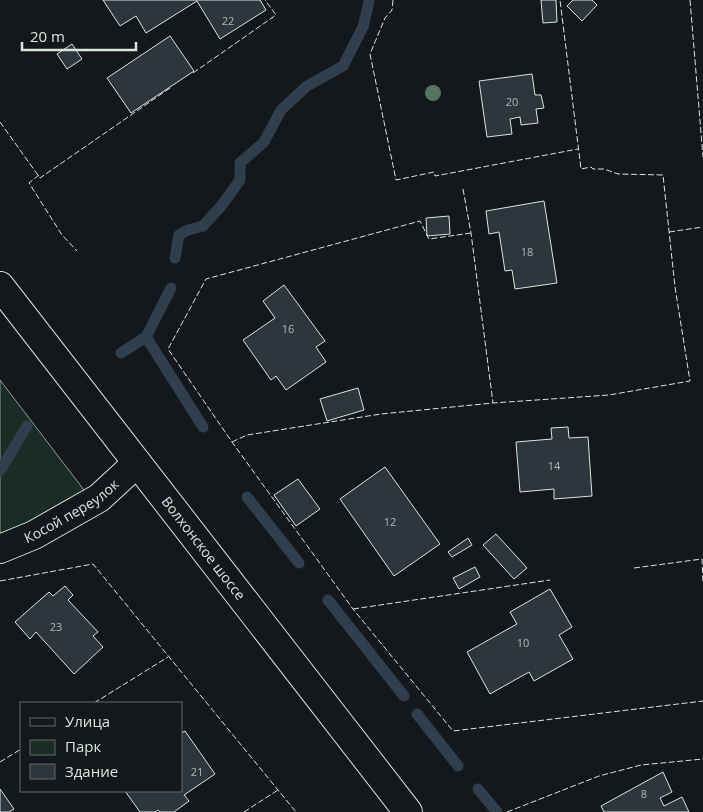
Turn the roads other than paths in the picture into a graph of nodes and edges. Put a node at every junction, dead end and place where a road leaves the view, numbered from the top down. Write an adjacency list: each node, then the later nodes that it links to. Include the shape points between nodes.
1 (0, 286): 2 (main road, Волхонское шоссе)
2 (137, 463): 3 (main road, Косой переулок, via 99,498 34,535); 4 (main road, Волхонское шоссе)
3 (0, 549)
4 (408, 812)

